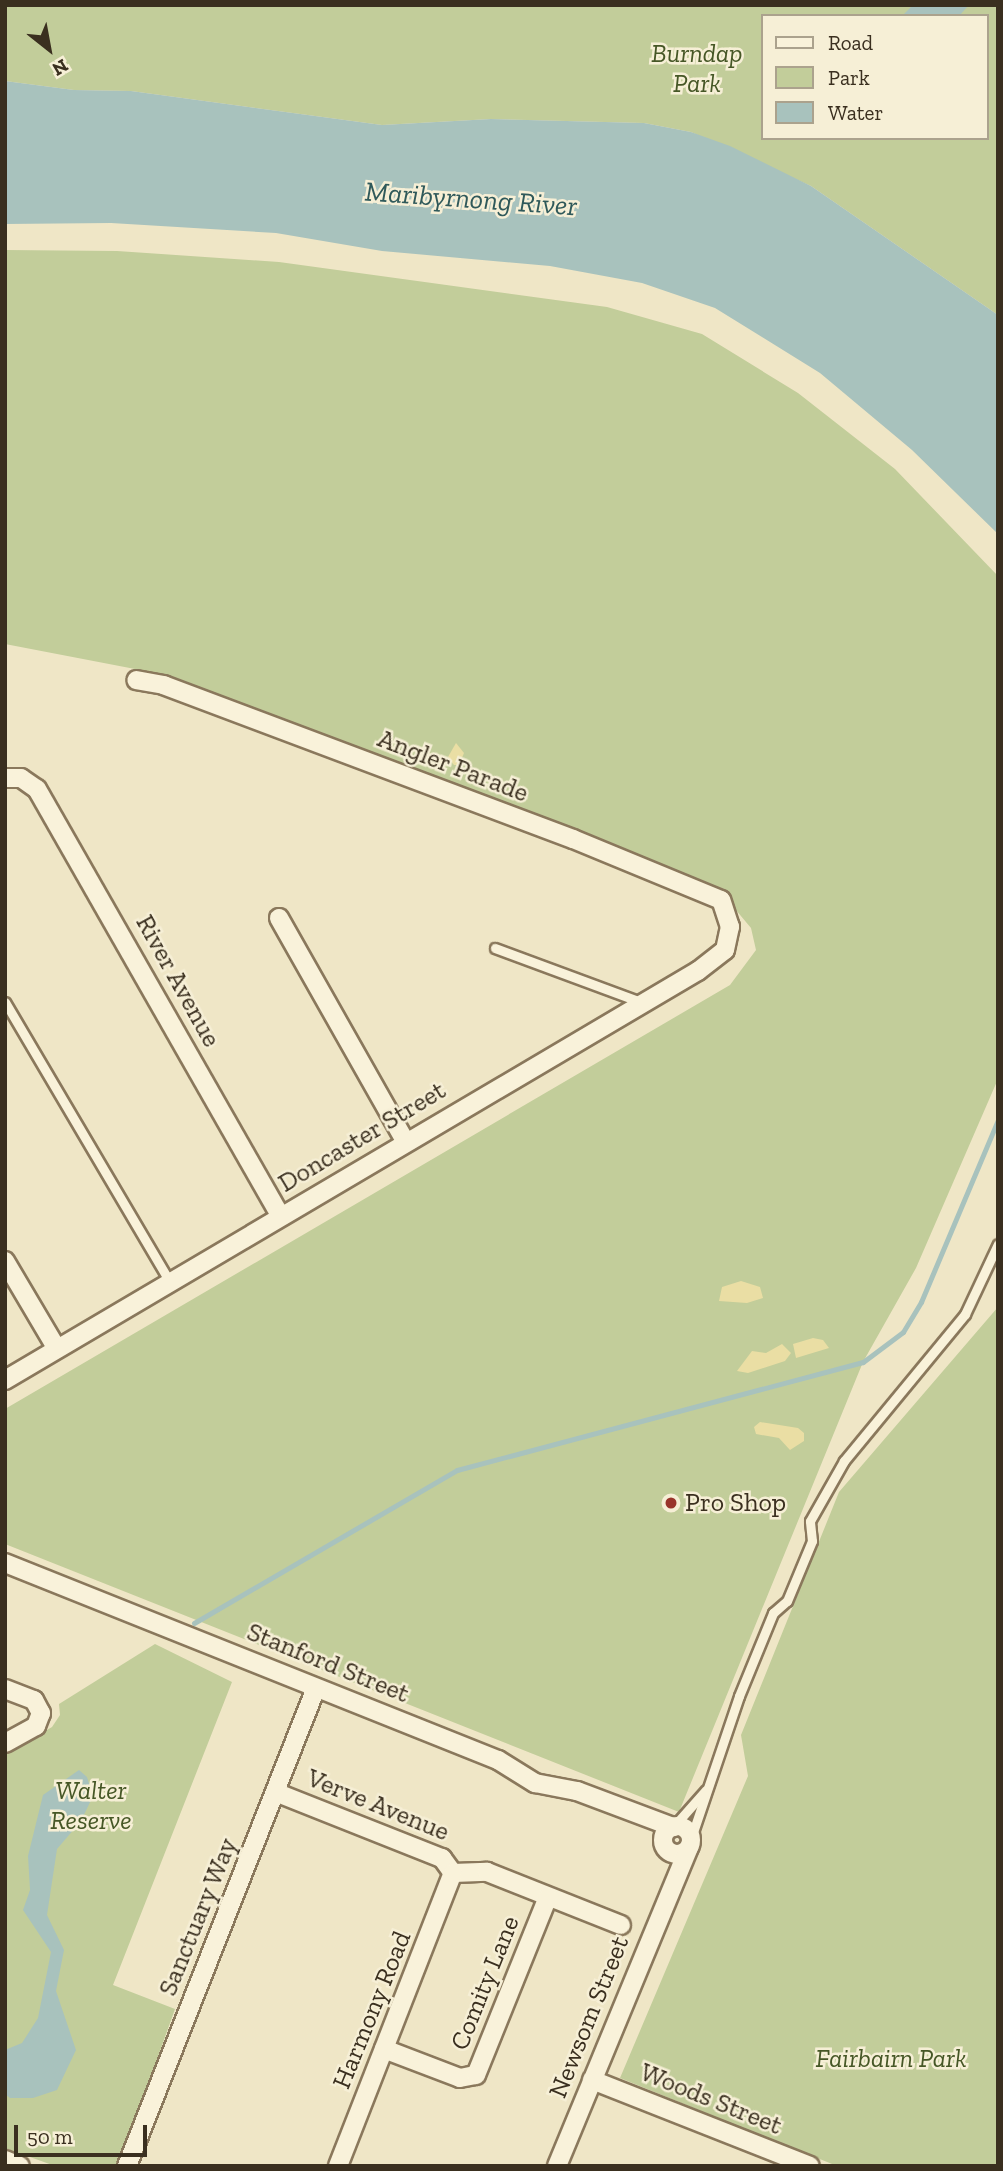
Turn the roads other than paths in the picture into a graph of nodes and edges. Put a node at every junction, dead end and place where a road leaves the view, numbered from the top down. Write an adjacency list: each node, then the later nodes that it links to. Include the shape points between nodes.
1 (136, 680): 4 (street, Angler Parade, via 176,690 684,884 720,900)
2 (13, 778): 9 (street, River Avenue, via 44,800)
3 (279, 918): 8 (street)
4 (730, 927): 7 (street, Doncaster Street, via 725,950 698,971)
5 (495, 948): 7 (lane)
6 (5, 1002): 12 (lane)
7 (641, 1002): 8 (street, Doncaster Street)
8 (405, 1141): 9 (street, Doncaster Street)
9 (281, 1216): 12 (street, Doncaster Street)
10 (998, 1244): 19 (lane, Newsom Street, via 965,1314 844,1461 810,1521 812,1541 787,1601 772,1613 738,1696)
11 (5, 1261): 13 (street)
12 (171, 1284): 13 (street, Doncaster Street)
13 (57, 1349): 14 (street, Doncaster Street)
14 (5, 1380)
15 (5, 1563): 16 (street, Stanford Street)
16 (316, 1688): 20 (street, Sanctuary Way); 21 (street, Stanford Street, via 503,1762 535,1783 576,1791 628,1812)
17 (5, 1689): 18 (street, via 39,1706 36,1726)
18 (5, 1744)
19 (708, 1789): 21 (lane, Newsom Street); 22 (lane, Newsom Street)
20 (275, 1792): 23 (street, Verve Avenue, via 442,1858); 31 (street, Sanctuary Way)
21 (669, 1836): 22 (street, Stanford Street, via 687,1830); 22 (street, via 678,1854); 24 (street, Newsom Street)
22 (690, 1843): 24 (street, Newsom Street)
23 (453, 1873): 25 (street, via 487,1872); 27 (street, Harmony Road)
24 (670, 1889): 28 (street, Newsom Street)
25 (548, 1897): 26 (street); 27 (street, Comity Lane, via 476,2075 460,2078)
26 (621, 1925)
27 (384, 2049): 32 (street, Harmony Road)
28 (592, 2080): 33 (street, Newsom Street); 34 (street, Woods Street)
29 (5, 2160): 30 (street)
30 (20, 2166)
31 (127, 2166)
32 (338, 2166)
33 (557, 2166)
34 (810, 2166)

